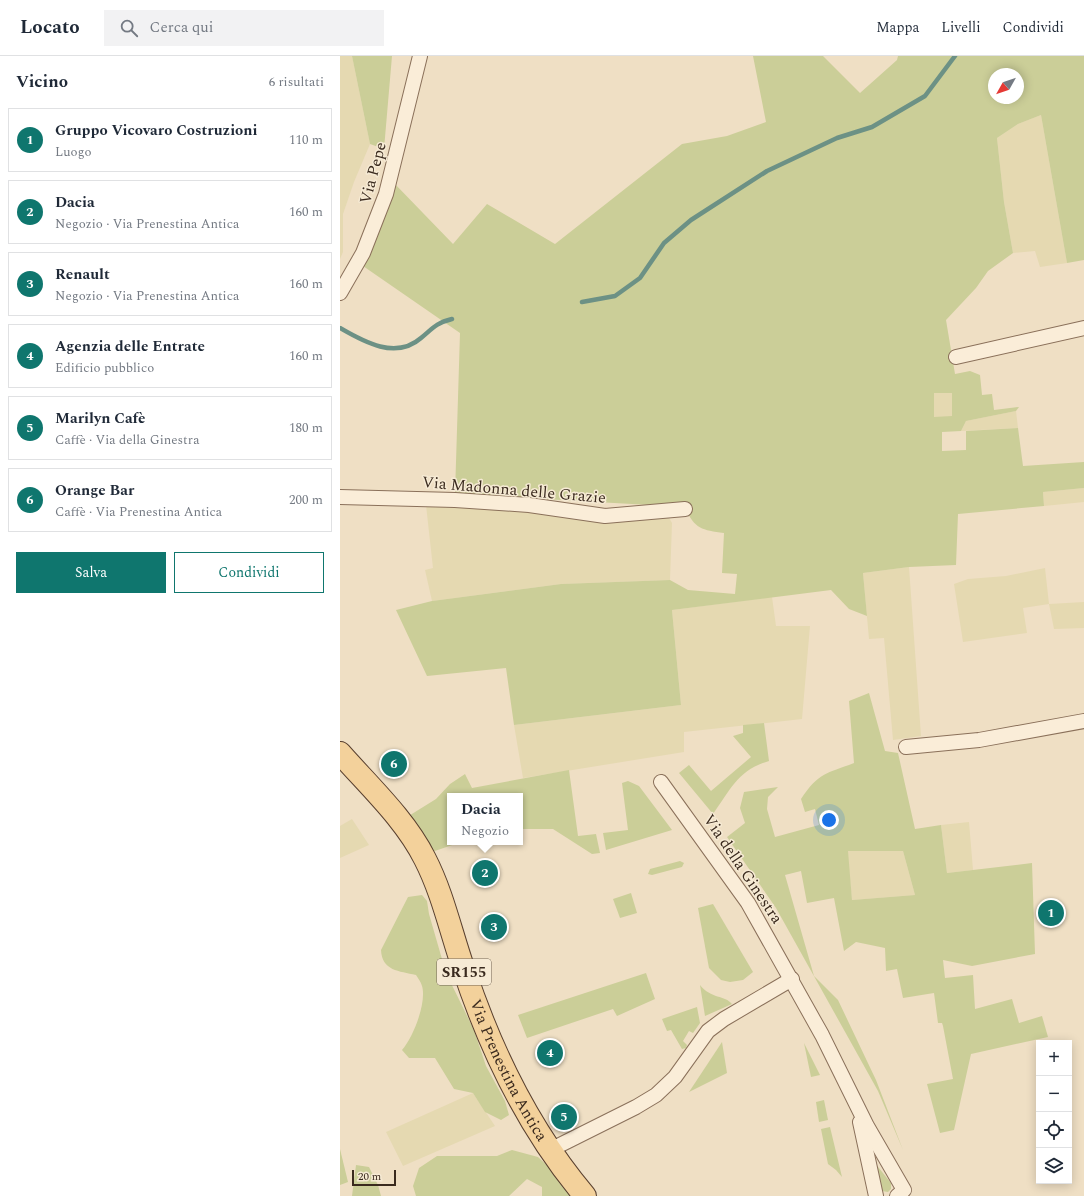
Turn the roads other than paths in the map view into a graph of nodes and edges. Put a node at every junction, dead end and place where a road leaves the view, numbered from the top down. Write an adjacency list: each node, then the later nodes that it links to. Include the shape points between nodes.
1 (420, 56): 2 (street, Via Pepe, via 381,209 363,253)
2 (340, 293)
3 (1084, 328): 4 (street)
4 (956, 357)
5 (340, 497): 6 (street, Via Madonna delle Grazie, via 462,500 529,505 605,516)
6 (685, 509)
7 (1084, 721): 8 (street, via 979,740)
8 (906, 747)
9 (340, 753): 13 (main road, Via Prenestina Antica / SR155, via 410,834 426,859 467,979 494,1046 532,1122)
10 (661, 782): 11 (street, Via della Ginestra, via 748,903)
11 (792, 979): 12 (street, Via della Ginestra); 13 (street, via 708,1031 675,1076 656,1095)
12 (856, 1104): 14 (street, Via della Ginestra); 16 (street, Via della Ginestra)
13 (550, 1150): 15 (main road, Via Prenestina Antica / SR155)
14 (901, 1193)
15 (585, 1196)
16 (876, 1196)

